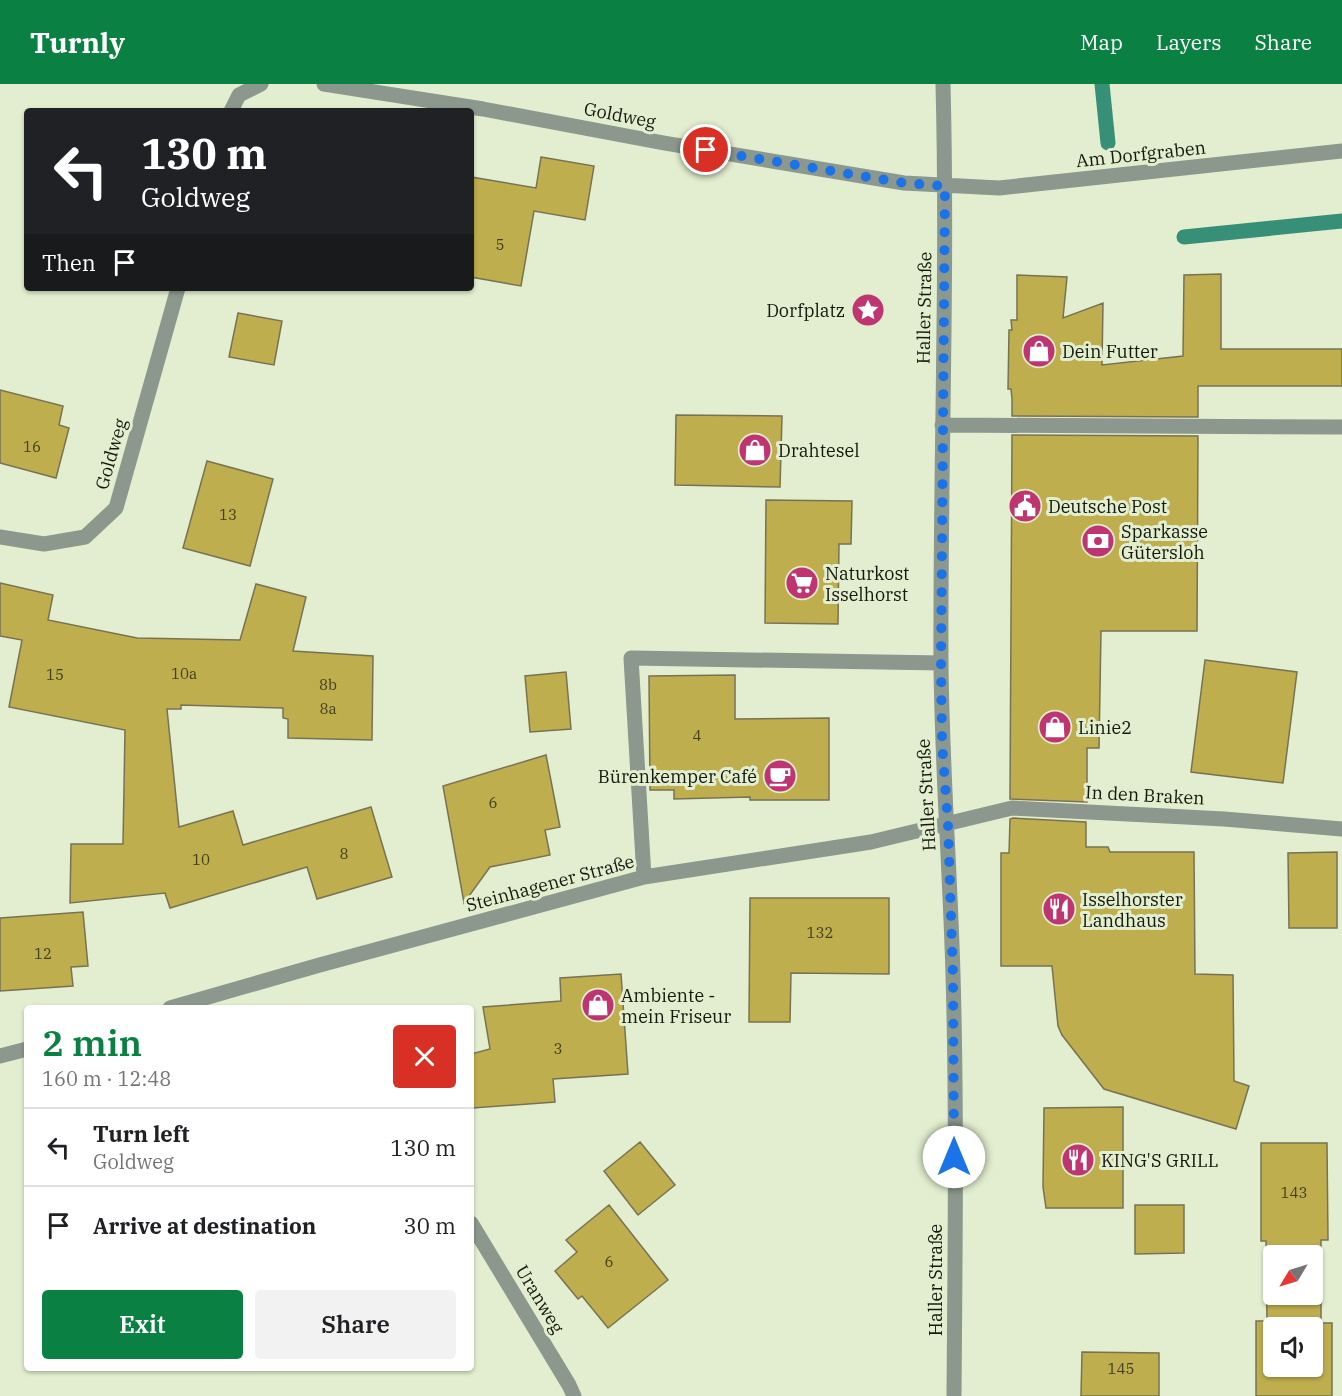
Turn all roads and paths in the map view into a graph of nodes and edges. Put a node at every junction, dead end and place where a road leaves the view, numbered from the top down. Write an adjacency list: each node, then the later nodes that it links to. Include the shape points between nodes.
1 (261, 84): 4 (street)
2 (324, 84): 7 (street, Goldweg, via 904,183)
3 (943, 84): 7 (street, Haller Straße)
4 (234, 89): 5 (street)
5 (231, 108)
6 (1342, 151): 7 (street, Am Dorfgraben, via 999,188)
7 (945, 186): 9 (street, Haller Straße)
8 (177, 291): 11 (street, Goldweg, via 116,508 85,537 44,544)
9 (942, 425): 10 (street); 12 (street, Haller Straße)
10 (1342, 427)
11 (0, 537)
12 (941, 663): 13 (street, Haller Straße); 15 (street, via 631,658)
13 (948, 824): 14 (street, In den Braken, via 1012,808); 15 (street, Steinhagener Straße, via 871,842); 22 (street, Haller Straße, via 953,988)
14 (1342, 829)
15 (644, 877): 16 (street, Steinhagener Straße)
16 (221, 1001): 17 (street, Steinhagener Straße)
17 (192, 1005)
18 (24, 1050): 19 (street)
19 (0, 1056)
20 (474, 1228): 21 (street, Uranweg)
21 (574, 1396)
22 (954, 1396)

